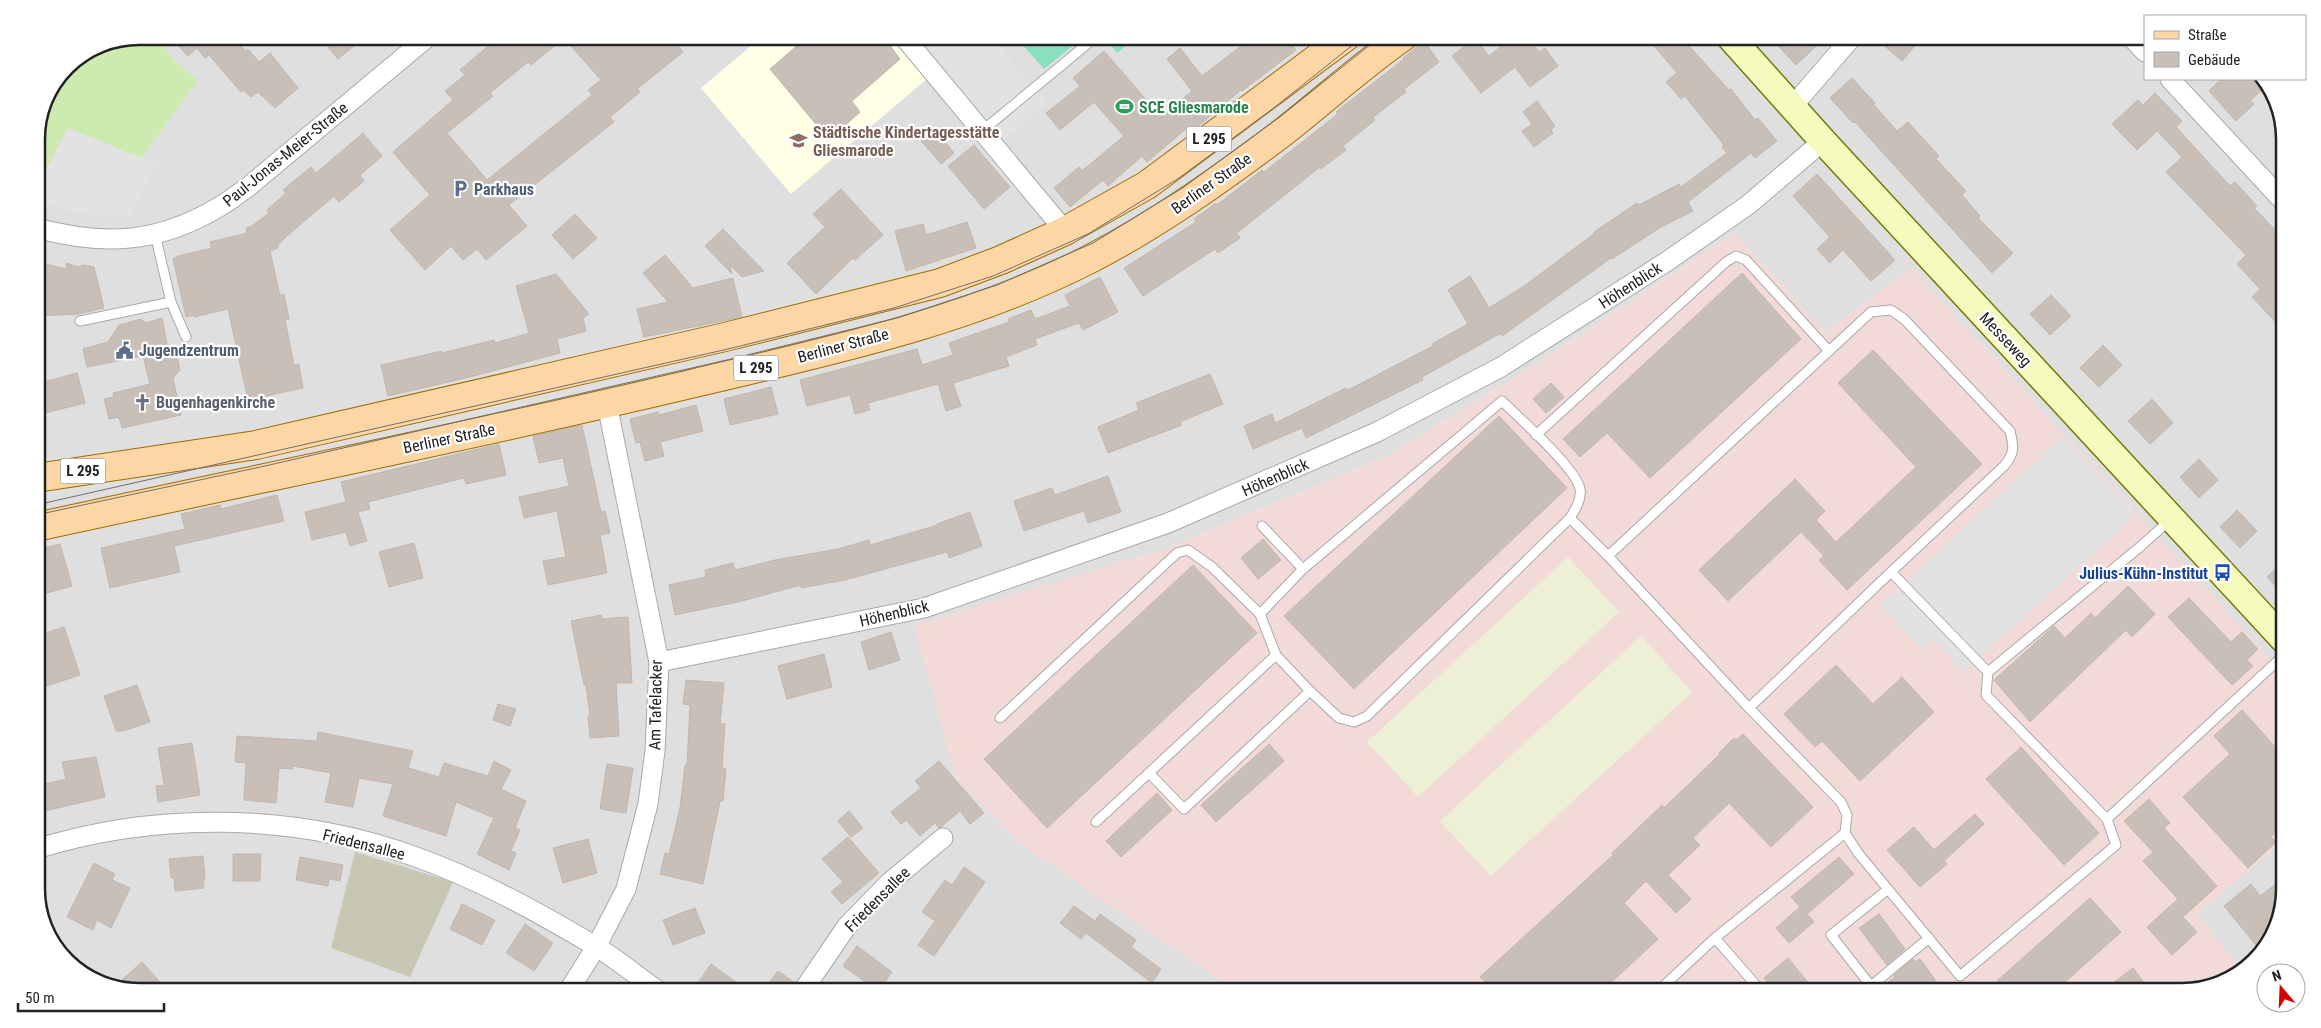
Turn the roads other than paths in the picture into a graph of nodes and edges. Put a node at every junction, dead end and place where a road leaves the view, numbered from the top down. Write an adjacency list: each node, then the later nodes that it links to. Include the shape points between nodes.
1 (418, 45): 15 (street, Paul-Jonas-Meier-Straße, via 248,187 192,221)
2 (910, 45): 10 (street)
3 (1086, 45): 10 (lane)
4 (1335, 45): 14 (main road, L 295, via 1147,185)
5 (1393, 45): 20 (main road, Berliner Straße / L 295, via 1207,188 1157,221 1048,279 944,318)
6 (1737, 45): 9 (main road, Messeweg)
7 (1845, 45): 9 (street)
8 (2171, 80): 12 (street)
9 (1792, 107): 11 (main road, Messeweg)
10 (982, 131): 14 (street)
11 (1823, 142): 24 (main road, Messeweg); 33 (street, Höhenblick, via 1748,205 1666,262 1502,367 1376,432 1168,523 924,608)
12 (2276, 193)
13 (45, 230): 15 (street, Paul-Jonas-Meier-Straße, via 94,240 128,240)
14 (1065, 231): 22 (main road, L 295, via 940,283 725,337 256,445)
15 (155, 234): 16 (lane)
16 (171, 302): 17 (lane); 18 (lane)
17 (80, 321)
18 (186, 336)
19 (1828, 351): 21 (lane, via 1746,260 1736,256); 27 (lane); 29 (lane, via 1871,312 1891,310 1904,319 2010,431 2014,448 2012,457)
20 (607, 404): 25 (main road, Berliner Straße / L 295); 33 (street, Am Tafelacker)
21 (1536, 435): 23 (lane, via 1568,469 1580,489 1577,506); 28 (lane, via 1502,401)
22 (45, 477)
23 (1570, 518): 27 (lane); 36 (lane, via 1367,716 1354,722 1339,718)
24 (2172, 519): 31 (main road, Messeweg); 35 (lane)
25 (45, 526)
26 (1262, 526): 28 (lane)
27 (1608, 556): 37 (lane)
28 (1303, 569): 30 (lane)
29 (1891, 572): 35 (lane); 37 (lane)
30 (1260, 614): 32 (lane); 38 (lane, via 1202,558 1188,550 1177,553)
31 (2276, 631)
32 (1276, 655): 36 (lane); 39 (lane)
33 (659, 662): 48 (street, Am Tafelacker, via 655,750 648,804 626,889)
34 (2276, 662): 40 (lane)
35 (1988, 672): 40 (lane, via 1986,695)
36 (1310, 692): 39 (lane, via 1184,809)
37 (1748, 708): 42 (lane, via 1841,802 1847,815)
38 (1000, 718)
39 (1149, 773): 41 (lane)
40 (2107, 819): 47 (lane, via 2116,845 1960,976)
41 (1096, 822)
42 (1845, 833): 45 (lane); 46 (lane)
43 (942, 838): 51 (street, Friedensallee, via 890,882 847,926)
44 (45, 846): 48 (street, Friedensallee, via 128,829 200,821 273,825 353,837 416,856 479,884)
45 (1887, 890): 47 (lane); 54 (lane, via 1831,935)
46 (1714, 938): 52 (lane); 53 (lane)
47 (1929, 938): 55 (lane)
48 (596, 947): 49 (street, Am Tafelacker); 50 (street, Friedensallee)
49 (574, 983)
50 (647, 983)
51 (808, 983)
52 (1666, 983)
53 (1754, 983)
54 (1869, 983)
55 (1875, 983)

